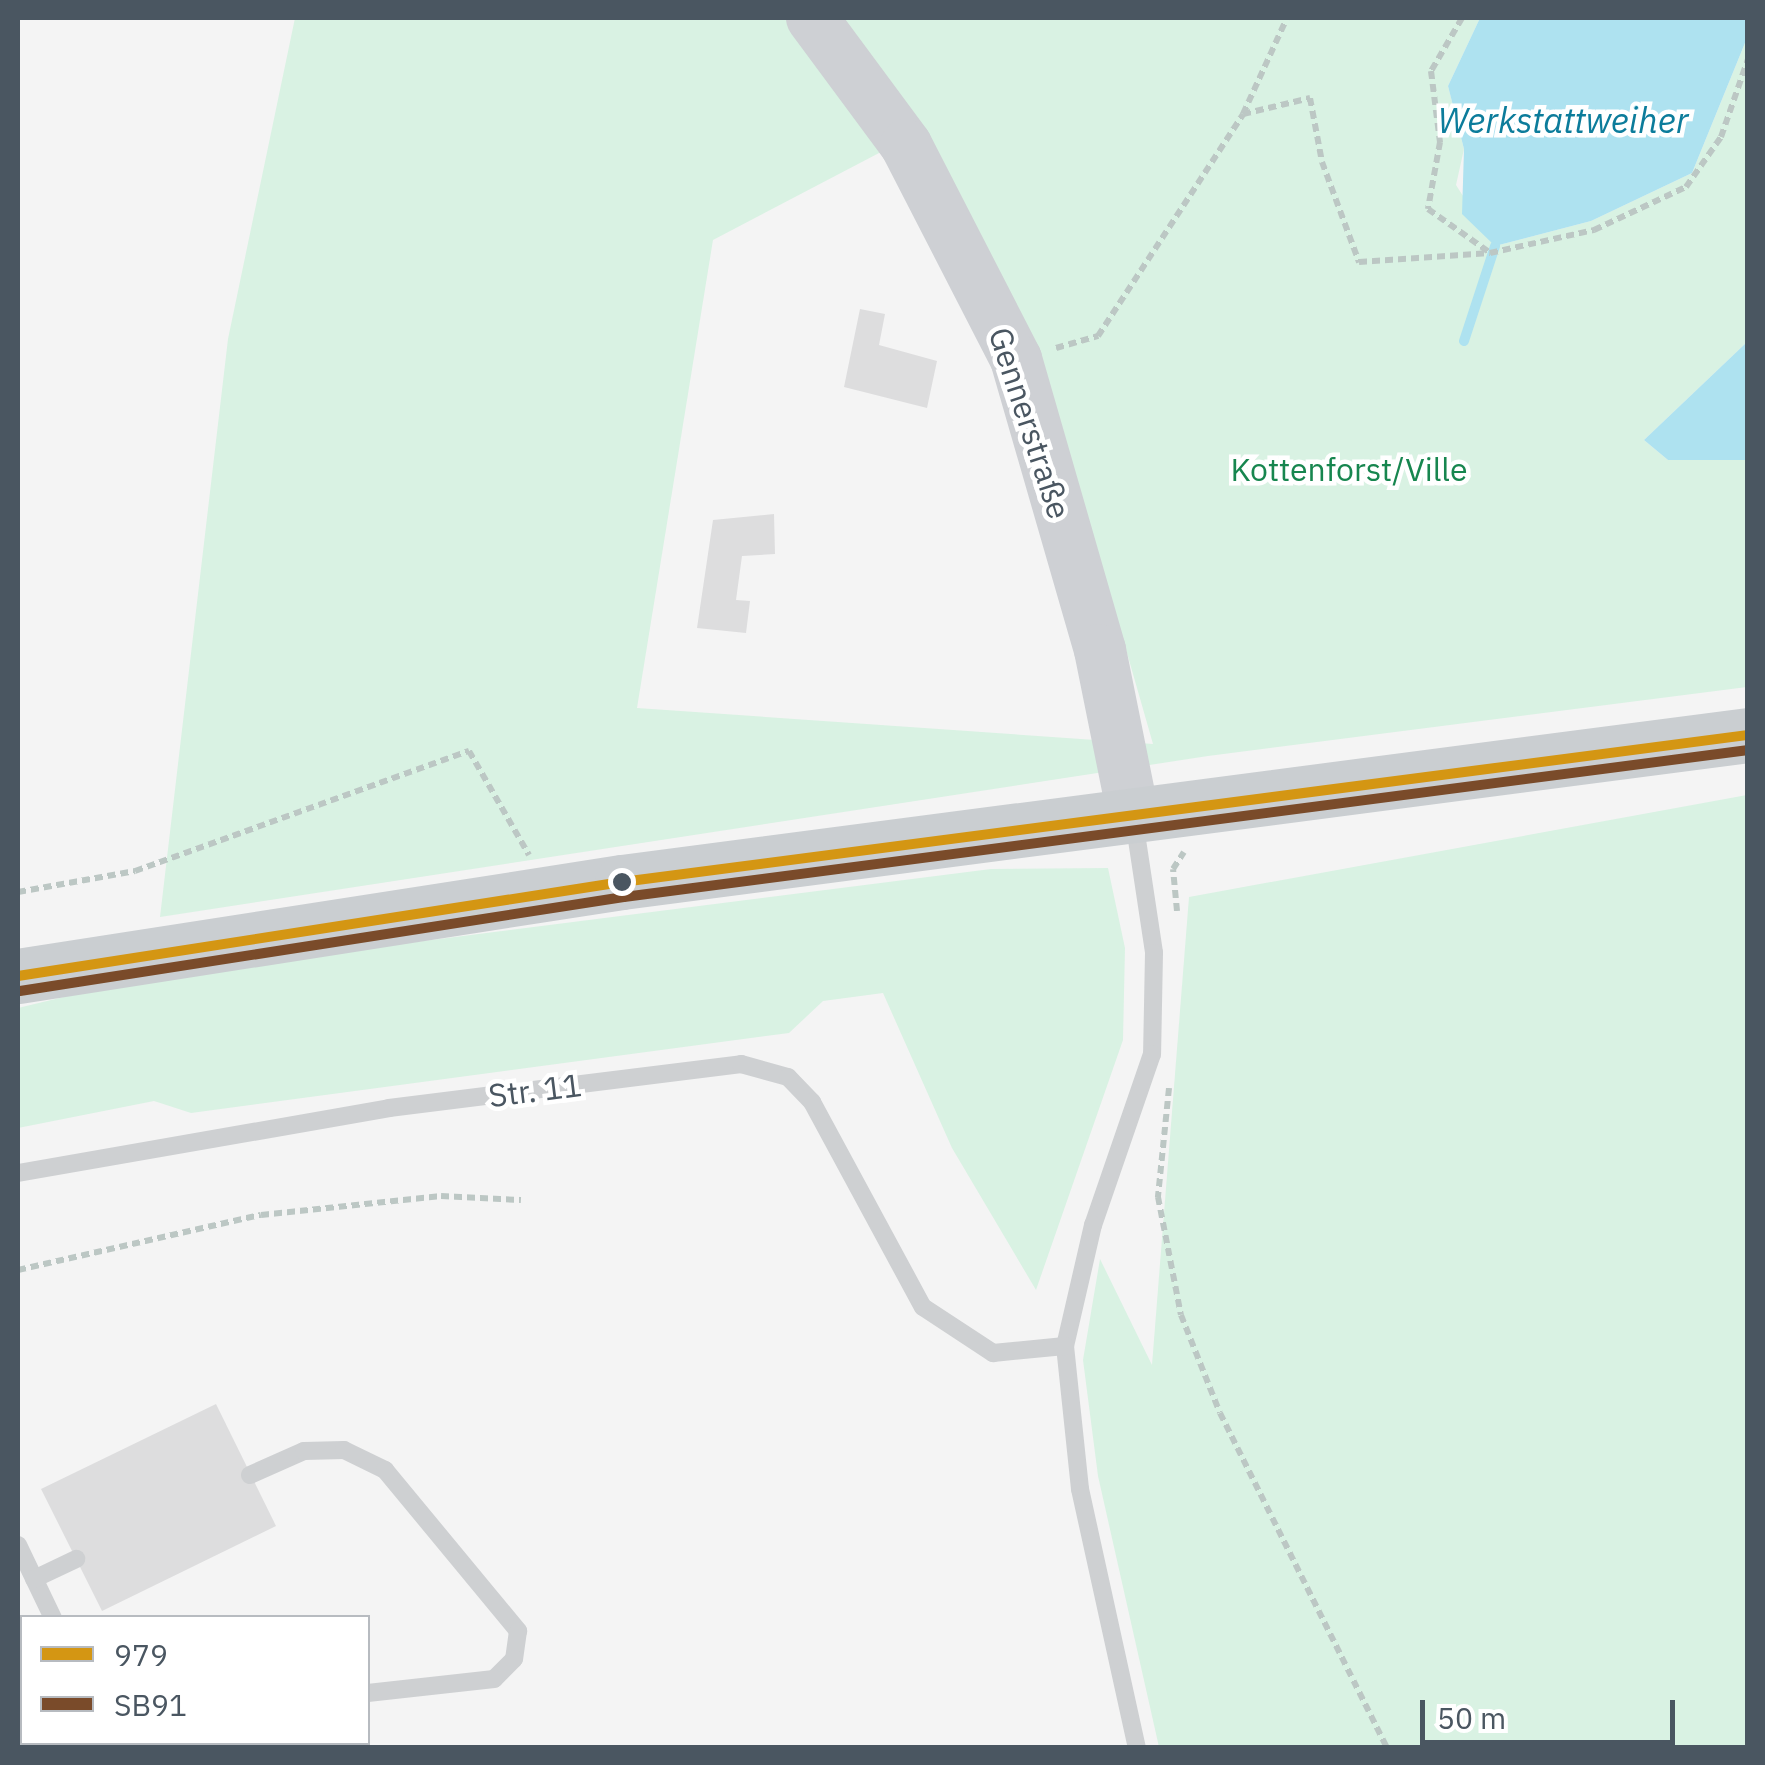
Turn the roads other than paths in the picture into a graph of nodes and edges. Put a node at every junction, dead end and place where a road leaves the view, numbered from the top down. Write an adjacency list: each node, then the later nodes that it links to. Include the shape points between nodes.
1 (812, 18): 3 (street, Gennerstraße, via 906,145 1016,359 1100,650)
2 (1748, 736): 3 (main road)
3 (1134, 814): 4 (main road, via 541,894); 6 (lane, via 1154,953 1152,1054 1094,1224)
4 (18, 976)
5 (18, 1173): 6 (lane, Str. 11, via 389,1108 742,1064 788,1077 812,1102 923,1307 992,1353)
6 (1065, 1346): 13 (lane, via 1080,1489)
7 (250, 1475): 12 (lane, via 304,1451 344,1450 385,1470 518,1631 514,1659 494,1679)
8 (18, 1546): 10 (lane)
9 (76, 1559): 10 (lane)
10 (34, 1578): 11 (lane)
11 (52, 1615)
12 (370, 1692)
13 (1137, 1748)

